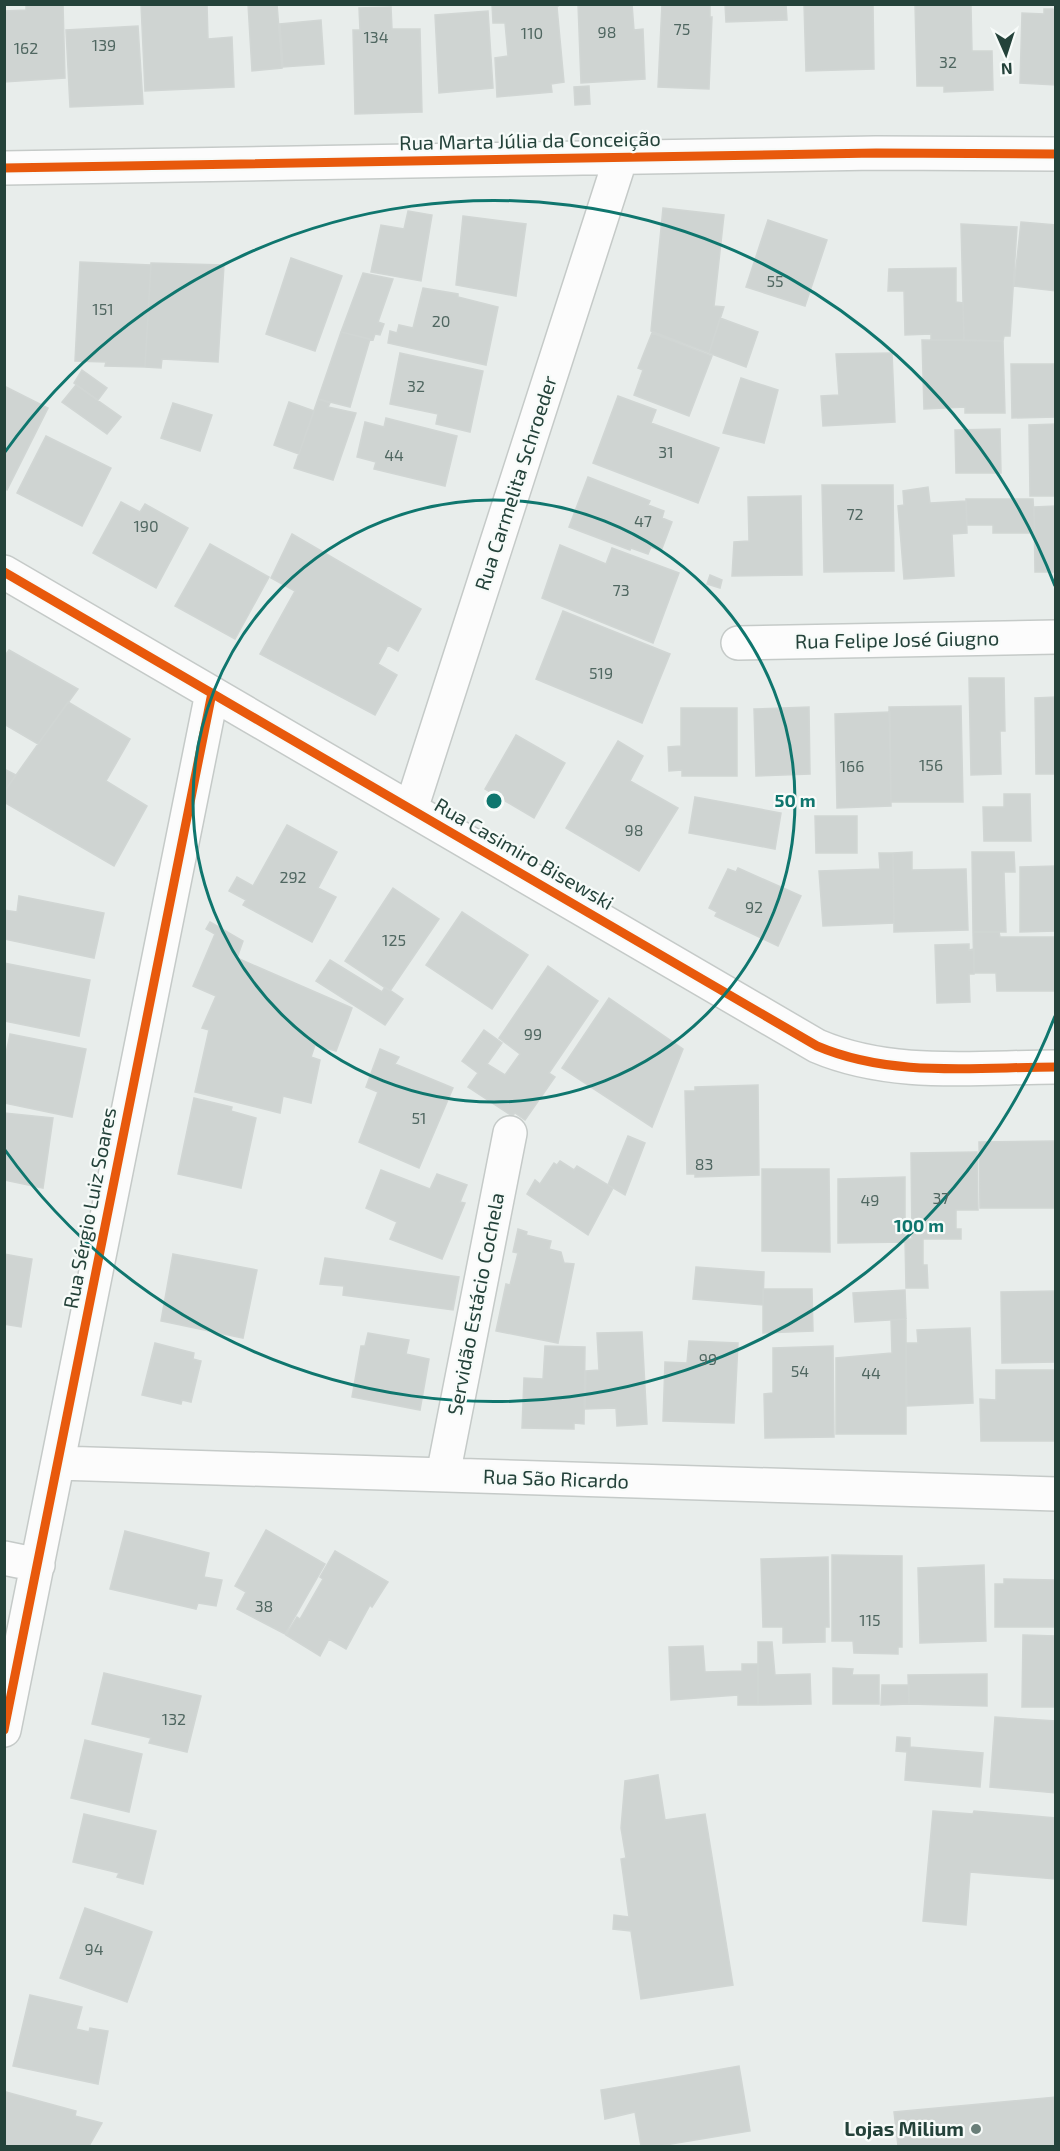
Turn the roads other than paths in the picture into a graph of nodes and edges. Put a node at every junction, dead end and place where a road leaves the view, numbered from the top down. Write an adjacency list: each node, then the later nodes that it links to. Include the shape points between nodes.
1 (1056, 154): 2 (street, Rua Marta Júlia da Conceição)
2 (621, 157): 3 (street, Rua Marta Júlia da Conceição); 8 (street, Rua Carmelita Schroeder)
3 (4, 168)
4 (4, 572): 7 (street, Rua Casimiro Bisewski)
5 (1056, 637): 6 (street, Rua Felipe José Giugno)
6 (738, 643)
7 (212, 693): 8 (street, Rua Casimiro Bisewski); 11 (street, Rua Sérgio Luiz Soares)
8 (411, 809): 9 (street, Rua Casimiro Bisewski, via 807,1040 843,1057 899,1067)
9 (1056, 1067)
10 (510, 1133): 12 (street, Servidão Estácio Cochela)
11 (57, 1463): 12 (street, Rua São Ricardo); 15 (street, Rua Sérgio Luiz Soares)
12 (443, 1475): 13 (street, Rua São Ricardo)
13 (1056, 1494)
14 (4, 1558): 15 (street)
15 (38, 1565): 16 (street, Rua Sérgio Luiz Soares)
16 (4, 1730)

